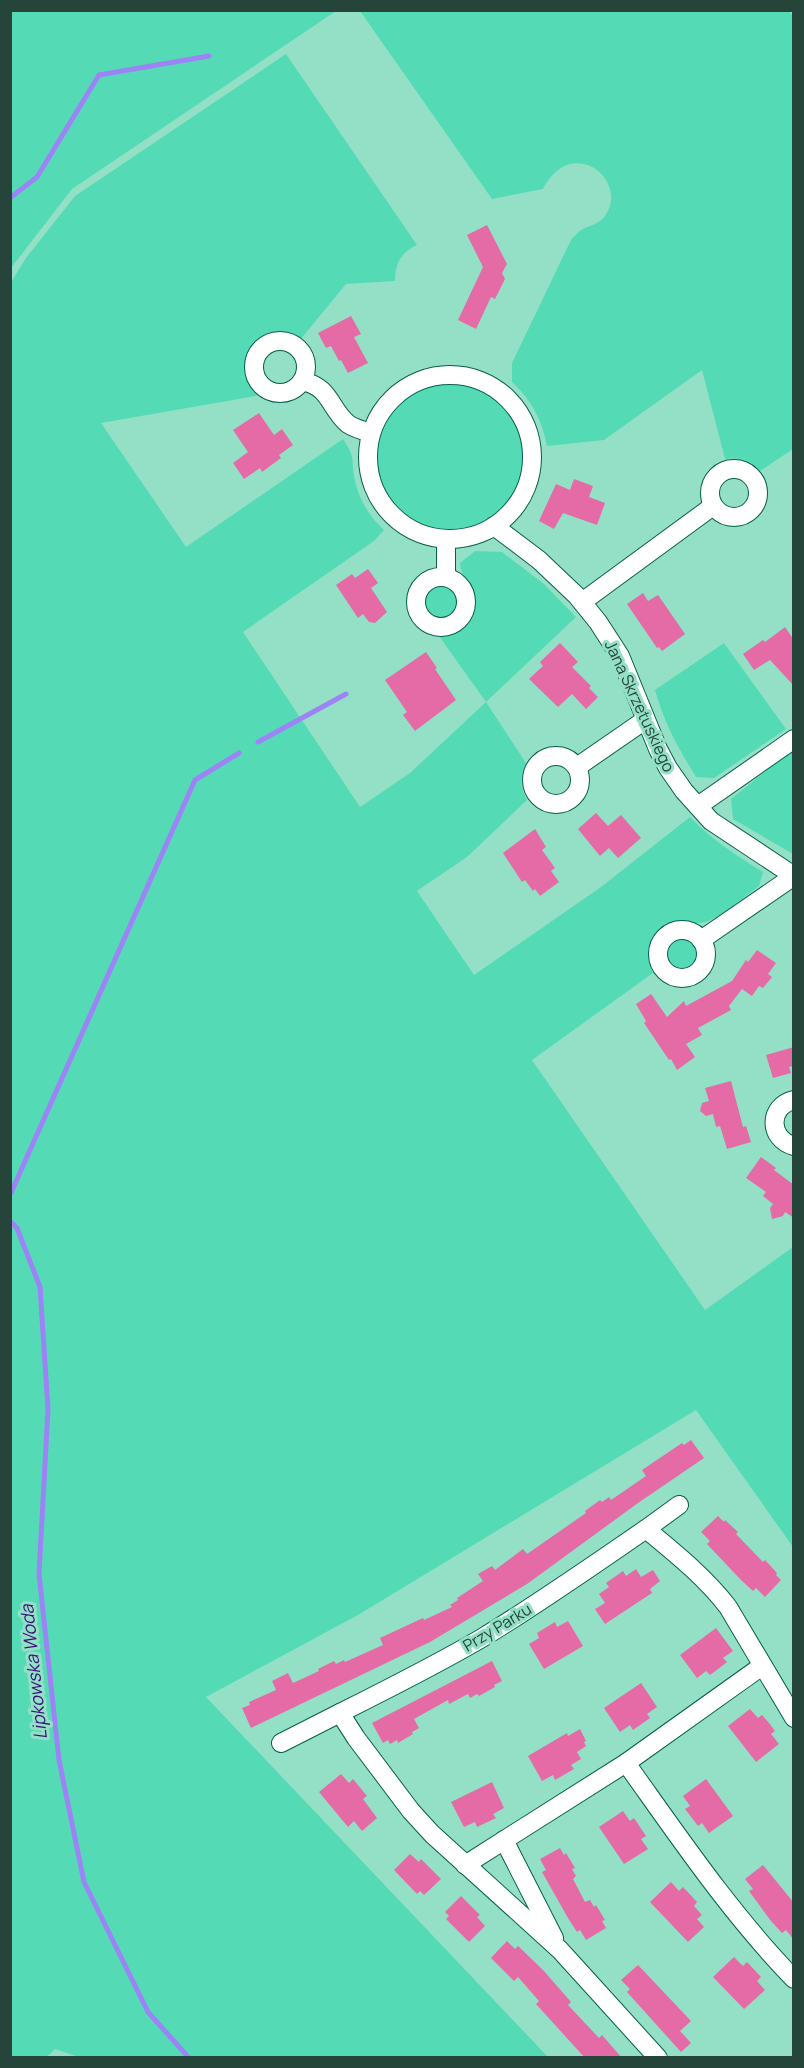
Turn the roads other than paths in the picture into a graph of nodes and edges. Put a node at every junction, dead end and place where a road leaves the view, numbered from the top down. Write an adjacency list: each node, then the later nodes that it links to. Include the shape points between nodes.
1 (302, 381): 2 (street, via 314,383 326,393 348,424)
2 (371, 433): 4 (street, via 396,396 441,375 475,378 501,393 524,423 532,461 522,498); 5 (street, via 367,458 383,504 404,525)
3 (713, 506): 7 (street)
4 (494, 526): 5 (street, via 478,535); 7 (street, Jana Skrzetuskiego, via 539,560)
5 (446, 539): 6 (street)
6 (446, 577)
7 (582, 602): 8 (street, Jana Skrzetuskiego, via 620,656)
8 (645, 720): 10 (street); 11 (street, Jana Skrzetuskiego, via 668,768)
9 (794, 739): 11 (street)
10 (577, 767)
11 (698, 806): 12 (street, Jana Skrzetuskiego, via 716,825)
12 (794, 876): 13 (street)
13 (701, 940)
14 (794, 1100): 15 (street, via 778,1108 774,1121 781,1141)
15 (794, 1146)
16 (679, 1505): 17 (street, Przy Parku)
17 (646, 1528): 18 (street, via 720,1596); 19 (street, Przy Parku, via 482,1637)
18 (762, 1666): 20 (street); 22 (street)
19 (340, 1713): 21 (street, Przy Parku); 24 (street, via 411,1811)
20 (794, 1718)
21 (281, 1743)
22 (626, 1763): 23 (street); 26 (street, via 723,1898)
23 (504, 1840): 24 (street); 25 (street)
24 (465, 1864): 25 (street)
25 (561, 1950): 27 (street)
26 (794, 1979)
27 (658, 2058)

